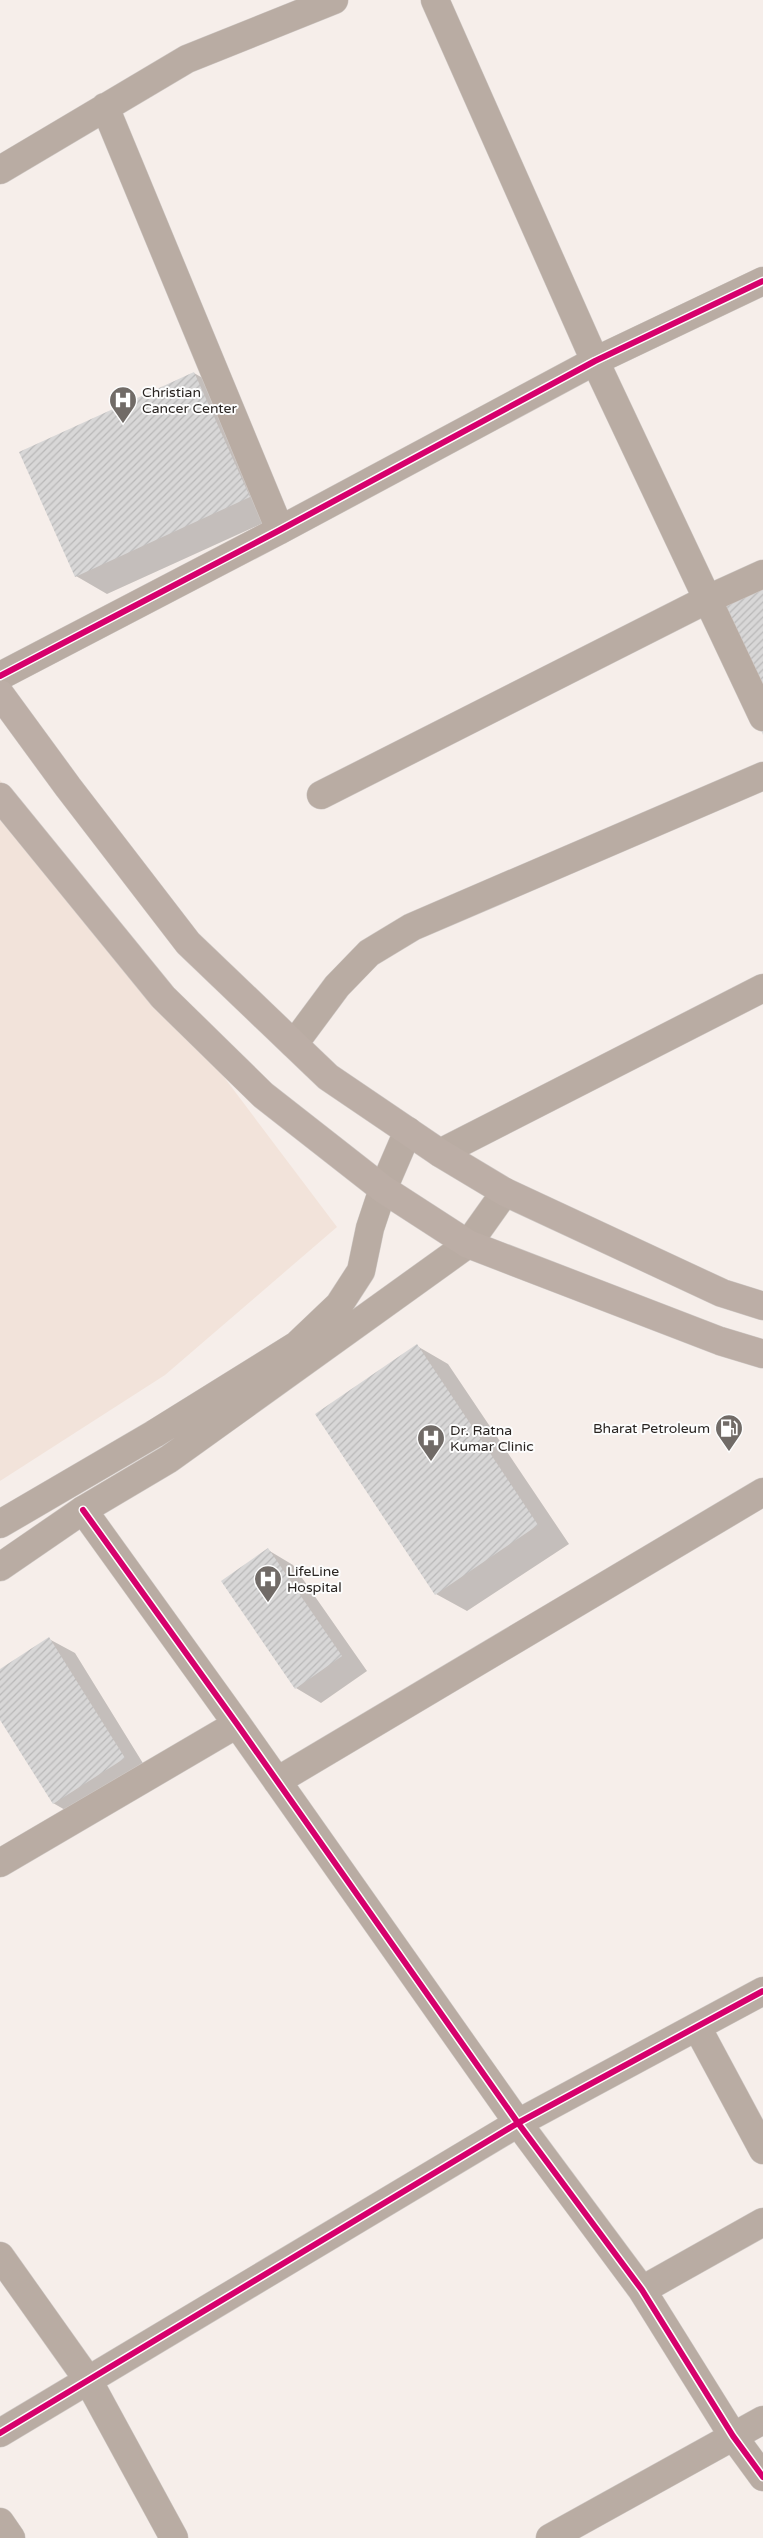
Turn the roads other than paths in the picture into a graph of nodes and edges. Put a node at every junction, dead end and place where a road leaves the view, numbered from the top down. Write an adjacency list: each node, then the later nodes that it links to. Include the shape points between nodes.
1 (334, 0): 3 (street, via 187,58)
2 (435, 0): 6 (street)
3 (105, 107): 4 (street); 7 (street)
4 (0, 170)
5 (763, 281): 6 (street)
6 (595, 361): 7 (street); 9 (street)
7 (280, 530): 10 (street)
8 (763, 574): 9 (street)
9 (708, 599): 12 (street); 14 (street)
10 (0, 676)
11 (0, 694): 17 (highway, via 188,943)
12 (763, 717)
13 (763, 776): 17 (street, via 412,927 369,953 337,986)
14 (321, 795)
15 (0, 797): 20 (highway, via 163,997 263,1095)
16 (763, 988): 19 (street)
17 (294, 1044): 18 (highway, via 328,1076)
18 (408, 1131): 19 (highway); 20 (street)
19 (440, 1153): 21 (highway)
20 (383, 1188): 22 (highway); 27 (street, via 361,1271 339,1306 297,1345)
21 (506, 1192): 22 (street); 23 (highway, via 722,1293)
22 (468, 1244): 24 (highway, via 710,1337); 26 (street, via 169,1459)
23 (763, 1306)
24 (763, 1354)
25 (763, 1492): 30 (street)
26 (83, 1510): 28 (street); 29 (street)
27 (0, 1524)
28 (0, 1567)
29 (237, 1724): 30 (street); 31 (street)
30 (277, 1781): 34 (street)
31 (0, 1863)
32 (763, 1991): 33 (street)
33 (697, 2027): 34 (street); 35 (street)
34 (518, 2123): 38 (street); 39 (street)
35 (763, 2150)
36 (763, 2222): 38 (street)
37 (0, 2256): 39 (street)
38 (642, 2290): 42 (street)
39 (88, 2380): 41 (street); 46 (street)
40 (763, 2420): 42 (street)
41 (0, 2433)
42 (733, 2436): 43 (street); 47 (street)
43 (763, 2477)
44 (0, 2522): 45 (street)
45 (11, 2538)
46 (174, 2538)
47 (550, 2538)

